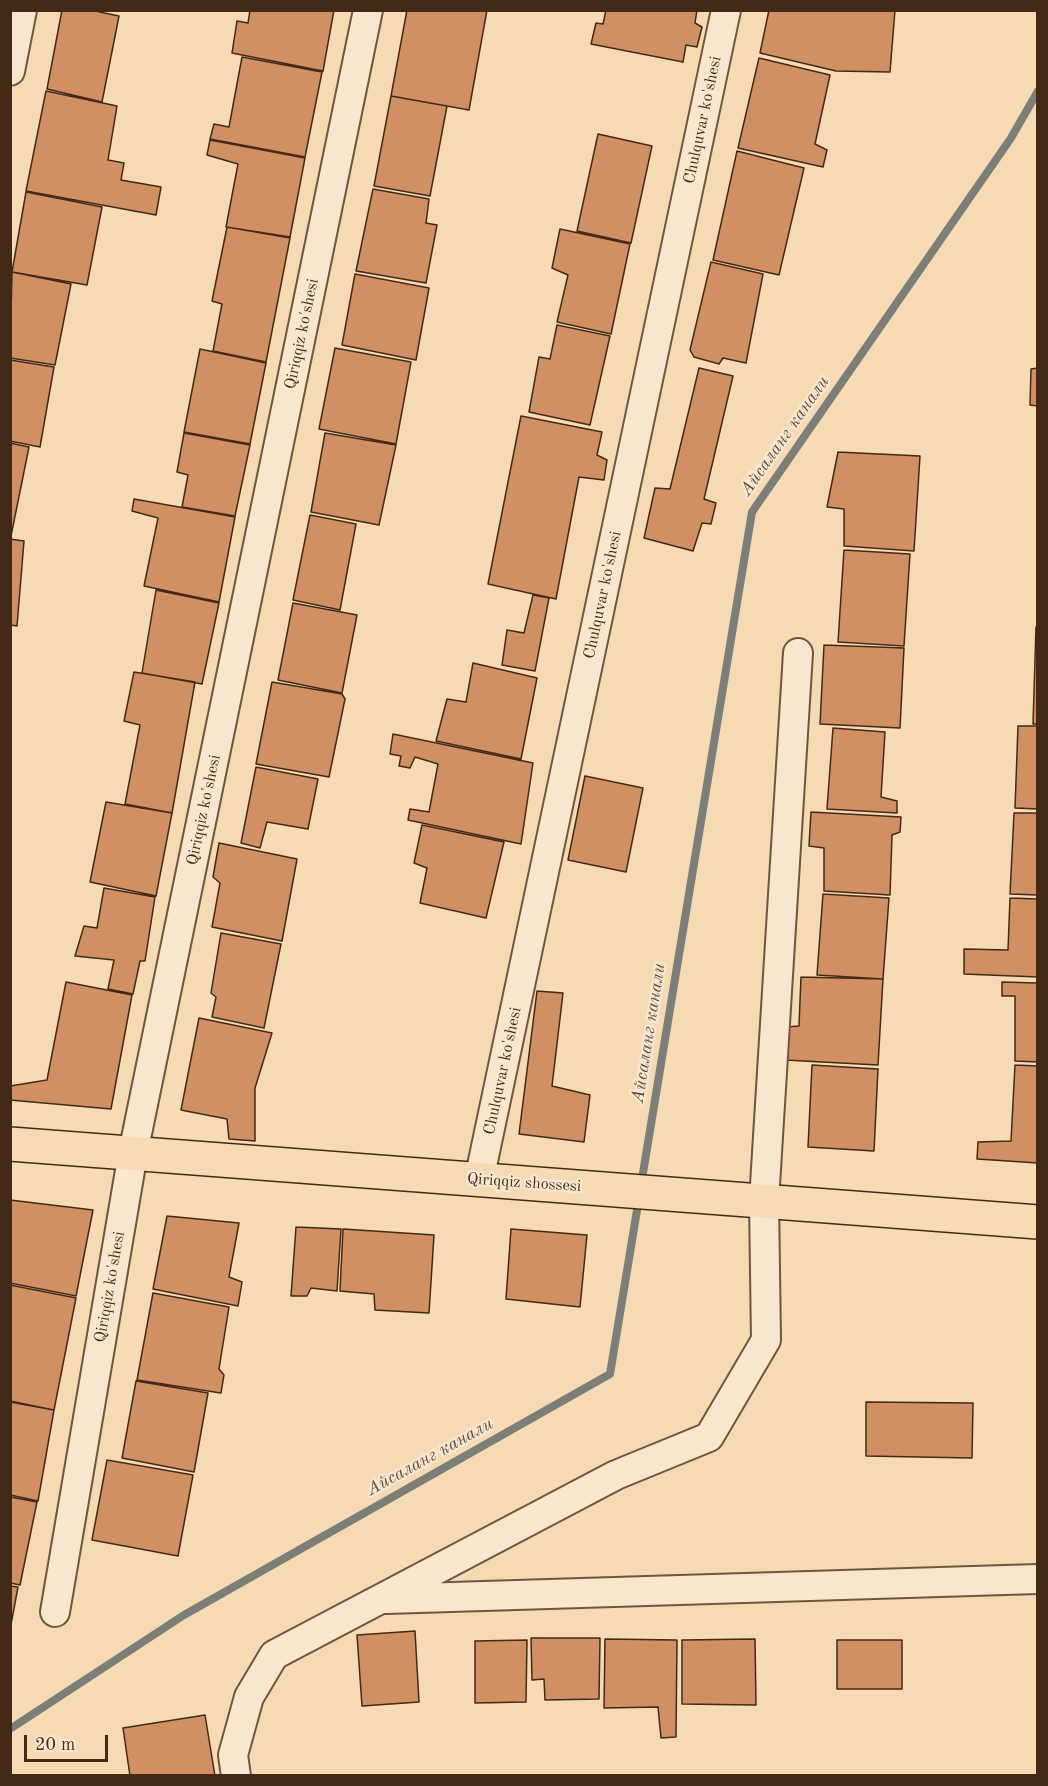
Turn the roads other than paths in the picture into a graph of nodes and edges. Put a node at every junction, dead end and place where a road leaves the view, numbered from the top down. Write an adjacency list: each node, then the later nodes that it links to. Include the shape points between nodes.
1 (22, 10): 4 (street)
2 (368, 10): 7 (street, Qiriqqiz ko'shesi)
3 (726, 10): 8 (street, Chulquvar ko'shesi)
4 (10, 71)
5 (798, 653): 9 (street)
6 (10, 1144): 7 (main road, Qiriqqiz shossesi)
7 (133, 1153): 8 (main road, Qiriqqiz shossesi); 13 (street, Qiriqqiz ko'shesi)
8 (480, 1180): 9 (main road, Qiriqqiz shossesi)
9 (764, 1201): 10 (main road, Qiriqqiz shossesi); 12 (street, via 766,1340 709,1437 616,1475)
10 (1038, 1222)
11 (1038, 1579): 12 (street)
12 (379, 1600): 14 (street, via 274,1655 249,1697)
13 (55, 1612)
14 (234, 1765)

